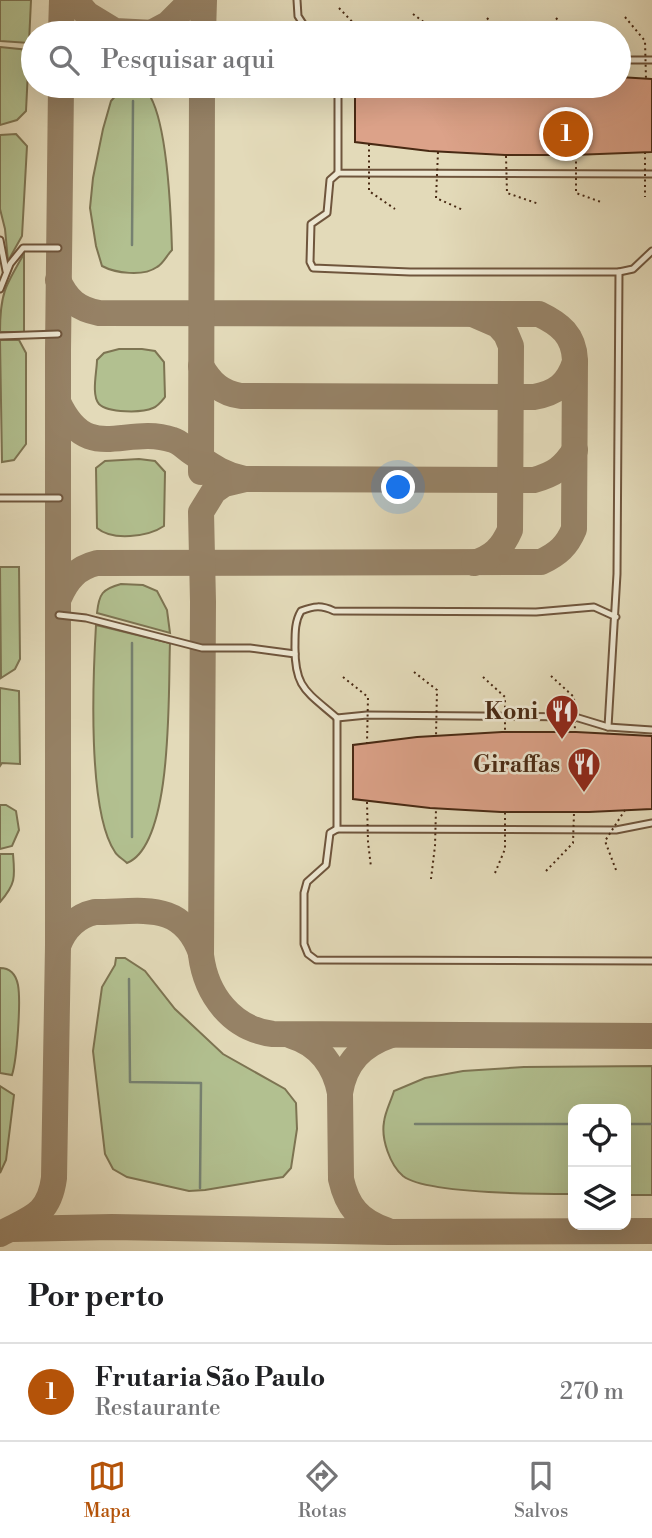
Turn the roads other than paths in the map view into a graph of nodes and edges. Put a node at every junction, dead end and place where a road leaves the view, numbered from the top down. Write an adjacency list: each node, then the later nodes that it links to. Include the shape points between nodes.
1 (297, 0): 2 (lane)
2 (301, 21)
3 (631, 60): 4 (lane)
4 (649, 60)
5 (338, 98): 6 (lane)
6 (338, 173): 7 (lane); 11 (lane, via 330,180 327,213 311,224 313,268)
7 (649, 174)
8 (0, 240): 12 (lane)
9 (58, 248): 12 (lane, via 23,248)
10 (652, 251): 11 (lane, via 633,269)
11 (619, 272): 19 (lane)
12 (6, 273): 13 (lane)
13 (0, 289)
14 (58, 334): 15 (lane)
15 (0, 337)
16 (0, 498): 17 (lane)
17 (59, 498)
18 (59, 615): 20 (lane, via 202,648)
19 (616, 618): 20 (lane, via 594,607 455,612 334,611 314,606 297,618); 22 (lane)
20 (295, 654): 21 (lane, via 301,685)
21 (337, 718): 22 (lane, via 575,717); 25 (lane)
22 (608, 726): 23 (lane)
23 (652, 730)
24 (652, 823): 25 (lane, via 611,830)
25 (337, 829): 26 (lane, via 330,833 326,866 307,882 303,893 304,944 316,960)
26 (652, 961)

